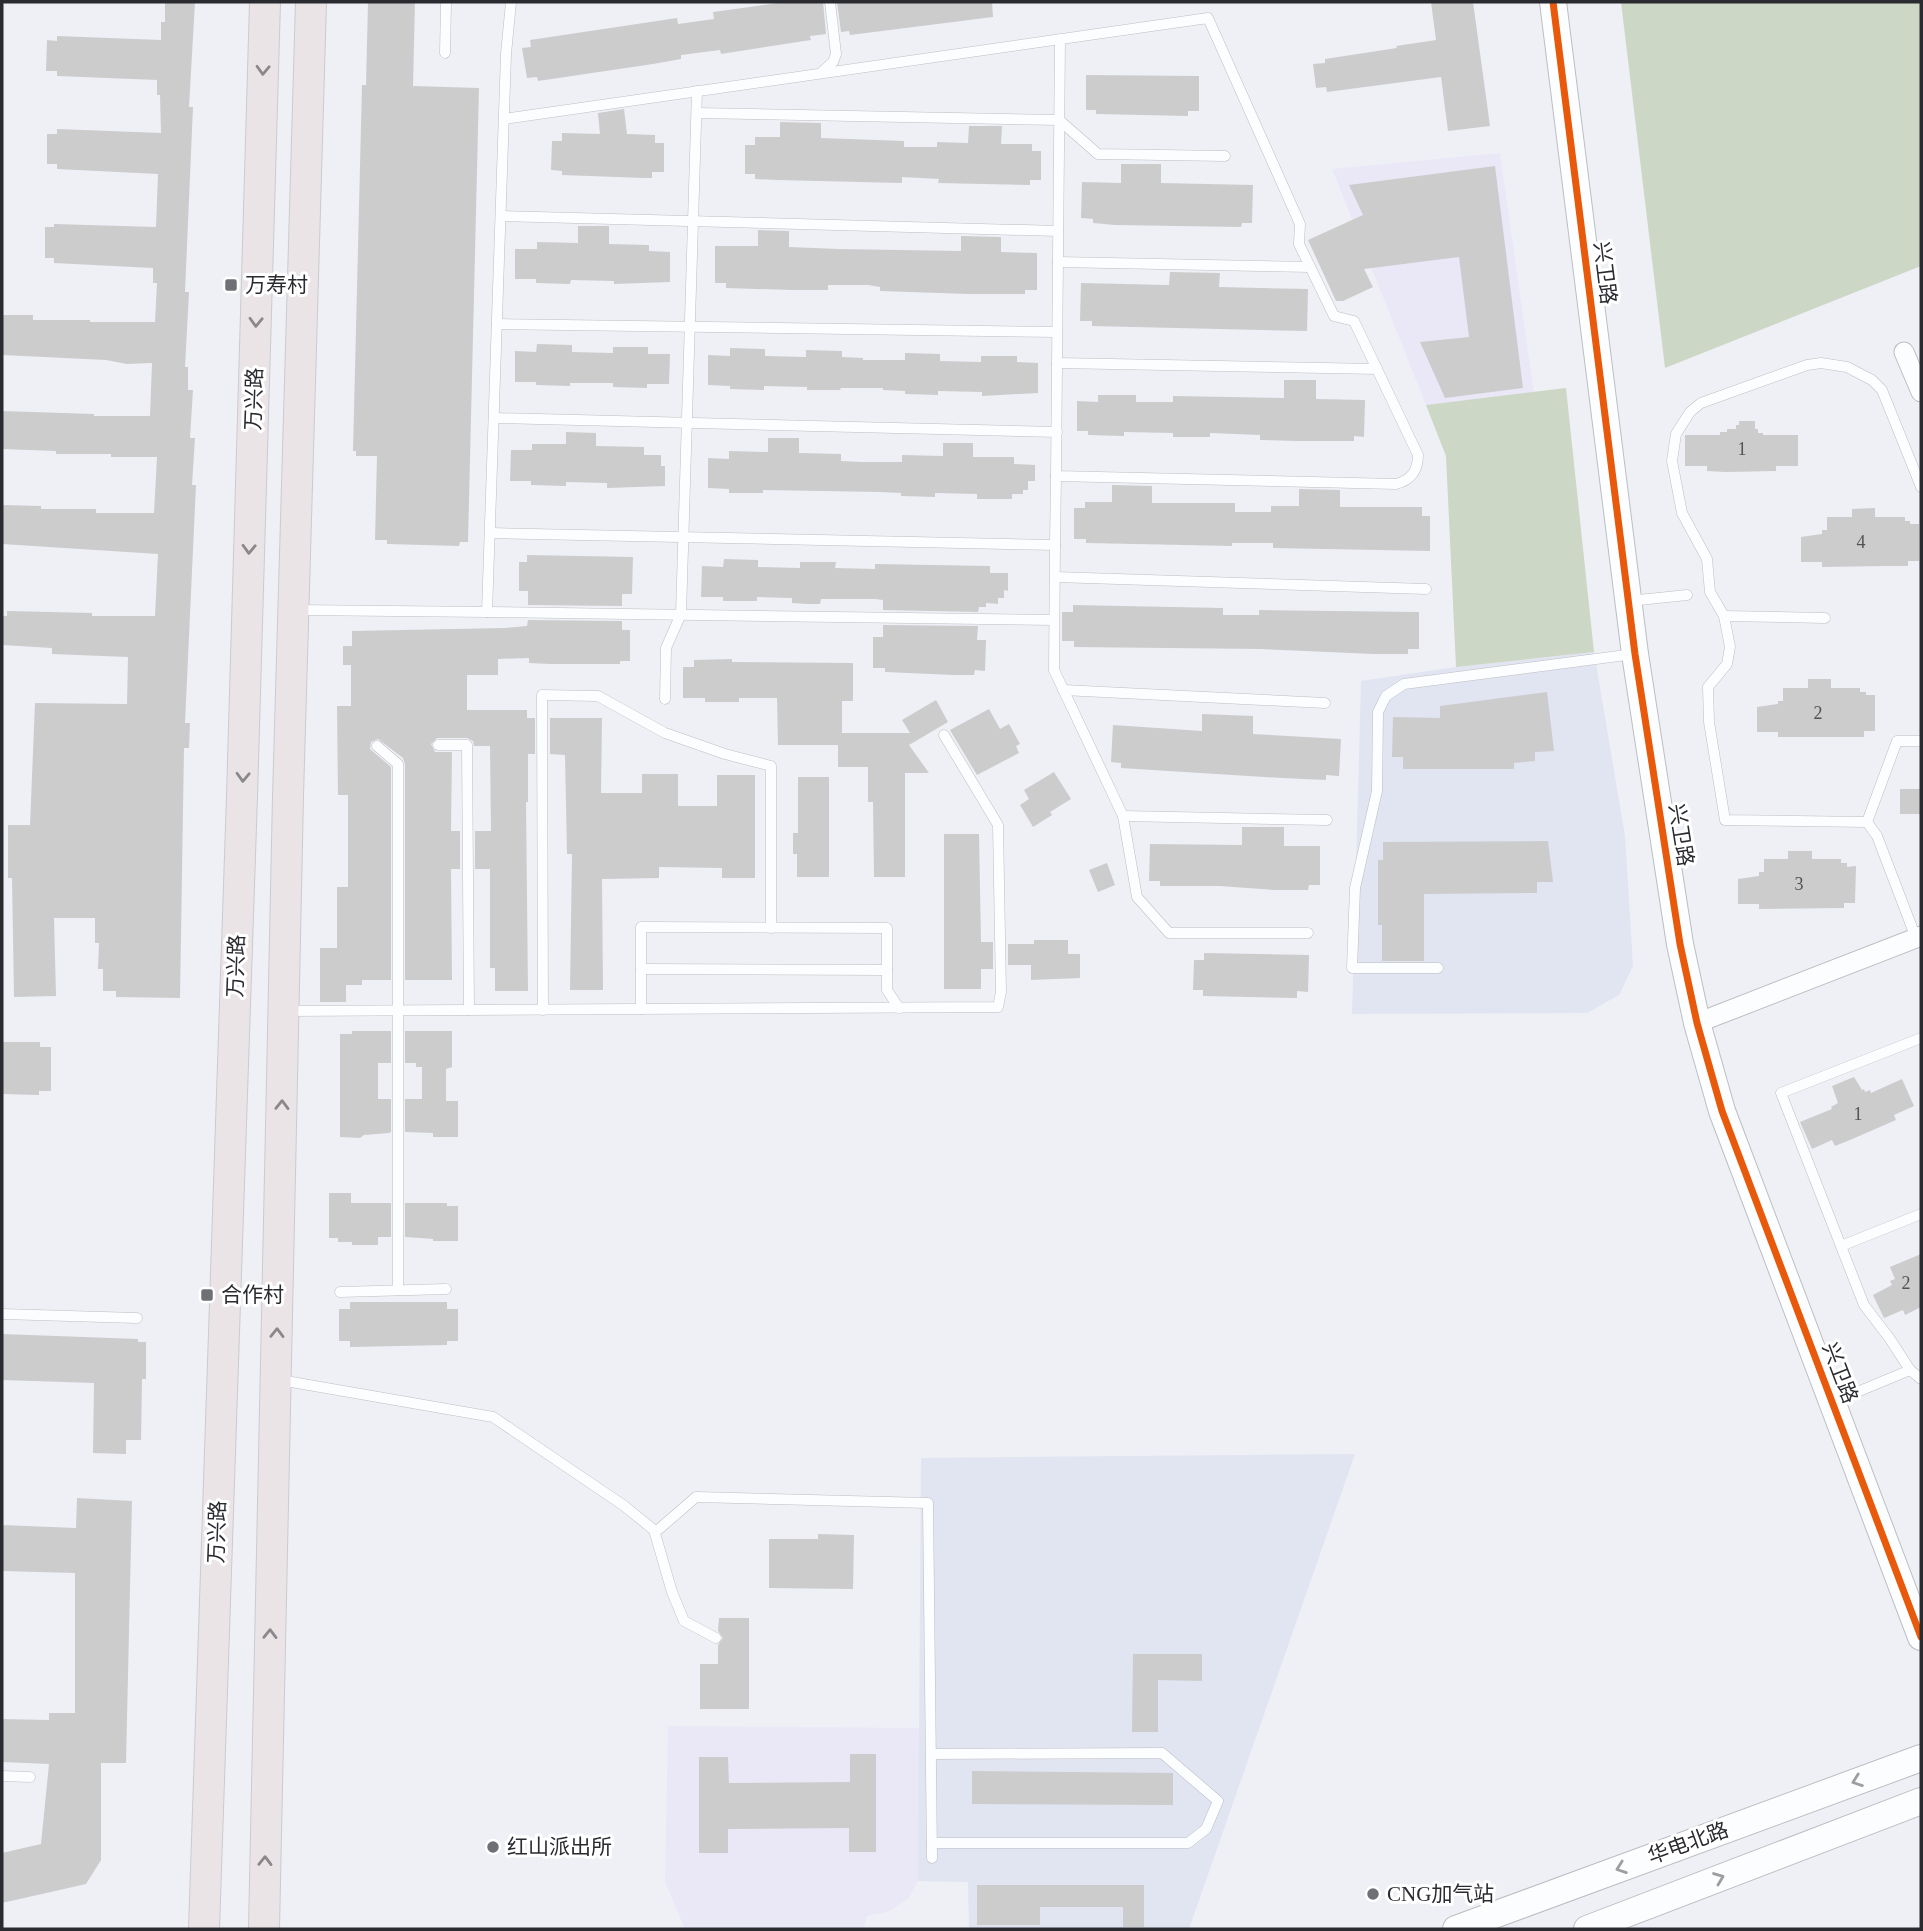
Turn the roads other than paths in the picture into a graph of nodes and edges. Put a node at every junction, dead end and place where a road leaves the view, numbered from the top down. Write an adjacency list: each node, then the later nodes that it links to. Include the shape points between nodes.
1 (265, 2): 91 (main road, 万兴路, one-way to 91)
2 (311, 2): 39 (main road)
3 (446, 2): 8 (lane)
4 (511, 2): 12 (lane)
5 (830, 2): 9 (lane, via 836,54)
6 (1553, 2): 38 (street, 兴卫路)
7 (1060, 39): 9 (lane); 13 (lane); 19 (lane, via 1208,18 1300,224 1299,244)
8 (445, 53)
9 (818, 74): 10 (lane)
10 (698, 91): 11 (lane); 12 (lane)
11 (697, 113): 13 (lane); 16 (lane)
12 (504, 118): 15 (lane)
13 (1059, 120): 14 (lane, via 1098,154); 17 (lane)
14 (1225, 156)
15 (500, 216): 16 (lane); 20 (lane)
16 (693, 221): 17 (lane); 21 (lane)
17 (1058, 231): 18 (lane)
18 (1058, 262): 19 (lane); 22 (lane)
19 (1310, 267): 25 (lane, via 1334,316 1354,321)
20 (497, 324): 21 (lane); 27 (lane)
21 (690, 327): 22 (lane); 28 (lane)
22 (1058, 332): 24 (lane)
23 (1904, 352): 26 (street)
24 (1057, 363): 25 (lane); 29 (lane)
25 (1377, 369): 30 (lane, via 1418,455 1416,471 1404,482)
26 (1921, 392)
27 (494, 418): 28 (lane); 32 (lane)
28 (687, 423): 29 (lane); 33 (lane)
29 (1057, 432): 30 (lane)
30 (1056, 475): 34 (lane)
31 (1921, 487): 42 (lane, via 1882,390 1847,367 1807,365 1701,403 1682,422 1672,461 1682,513 1707,559 1705,593)
32 (490, 533): 33 (lane); 40 (lane)
33 (683, 536): 34 (lane); 41 (lane)
34 (1055, 545): 35 (lane)
35 (1055, 578): 36 (lane); 44 (lane)
36 (1426, 589)
37 (1688, 595): 38 (lane)
38 (1628, 601): 45 (street, 兴卫路)
39 (294, 610): 40 (lane); 67 (main road)
40 (487, 612): 41 (lane)
41 (681, 614): 44 (lane); 47 (lane, via 666,648)
42 (1724, 616): 43 (lane); 55 (lane, via 1730,647 1727,664 1708,687 1725,820)
43 (1825, 618)
44 (1054, 620): 46 (lane, via 1054,670)
45 (1635, 654): 59 (lane, via 1404,684 1381,704 1377,791 1355,888 1352,968); 68 (street, 兴卫路, via 1680,944)
46 (1063, 690): 48 (lane); 53 (lane)
47 (664, 699)
48 (1325, 703)
49 (944, 735): 62 (lane, via 998,825 1001,992 998,1007)
50 (1921, 741): 55 (lane, via 1897,741)
51 (438, 745): 65 (lane, via 467,745)
52 (377, 746): 64 (lane, via 398,764)
53 (1123, 816): 54 (lane); 57 (lane, via 1137,898 1169,933)
54 (1327, 820)
55 (1867, 822): 58 (lane)
56 (771, 928): 60 (lane, via 641,927); 61 (lane, via 887,928); 66 (lane, via 771,766 665,733 598,696 542,695)
57 (1308, 933)
58 (1919, 937): 68 (street)
59 (1438, 968)
60 (641, 969): 61 (lane); 63 (lane)
61 (887, 970): 62 (lane, via 887,990)
62 (900, 1008): 63 (lane)
63 (641, 1009): 66 (lane)
64 (397, 1010): 65 (lane); 67 (lane); 73 (lane)
65 (469, 1010): 66 (lane)
66 (543, 1010)
67 (284, 1011): 79 (main road, one-way to 67)
68 (1697, 1023): 80 (street, 兴卫路, via 1722,1111)
69 (1921, 1038): 71 (lane, via 1781,1093)
70 (1921, 1214): 71 (lane)
71 (1841, 1247): 77 (lane, via 1864,1305)
72 (446, 1289): 73 (lane)
73 (398, 1290): 74 (lane)
74 (340, 1292)
75 (2, 1314): 76 (lane)
76 (137, 1318)
77 (1910, 1370): 78 (lane); 80 (lane)
78 (1921, 1379)
79 (276, 1380): 83 (lane, via 493,1418 654,1530 684,1621); 92 (main road, one-way to 79)
80 (1832, 1402): 82 (street, 兴卫路)
81 (659, 1529): 84 (lane, via 696,1497 928,1503)
82 (1921, 1637)
83 (716, 1638)
84 (931, 1754): 89 (lane); 89 (lane, via 1162,1753 1218,1801 1206,1829 1188,1843)
85 (1921, 1758): 93 (street, 华电北路, one-way to 93)
86 (2, 1776): 87 (lane)
87 (30, 1777)
88 (1921, 1801): 94 (street, 华电北路, one-way to 88)
89 (932, 1843): 90 (lane)
90 (932, 1858)
91 (204, 1929)
92 (264, 1929)
93 (1455, 1929)
94 (1587, 1929)

